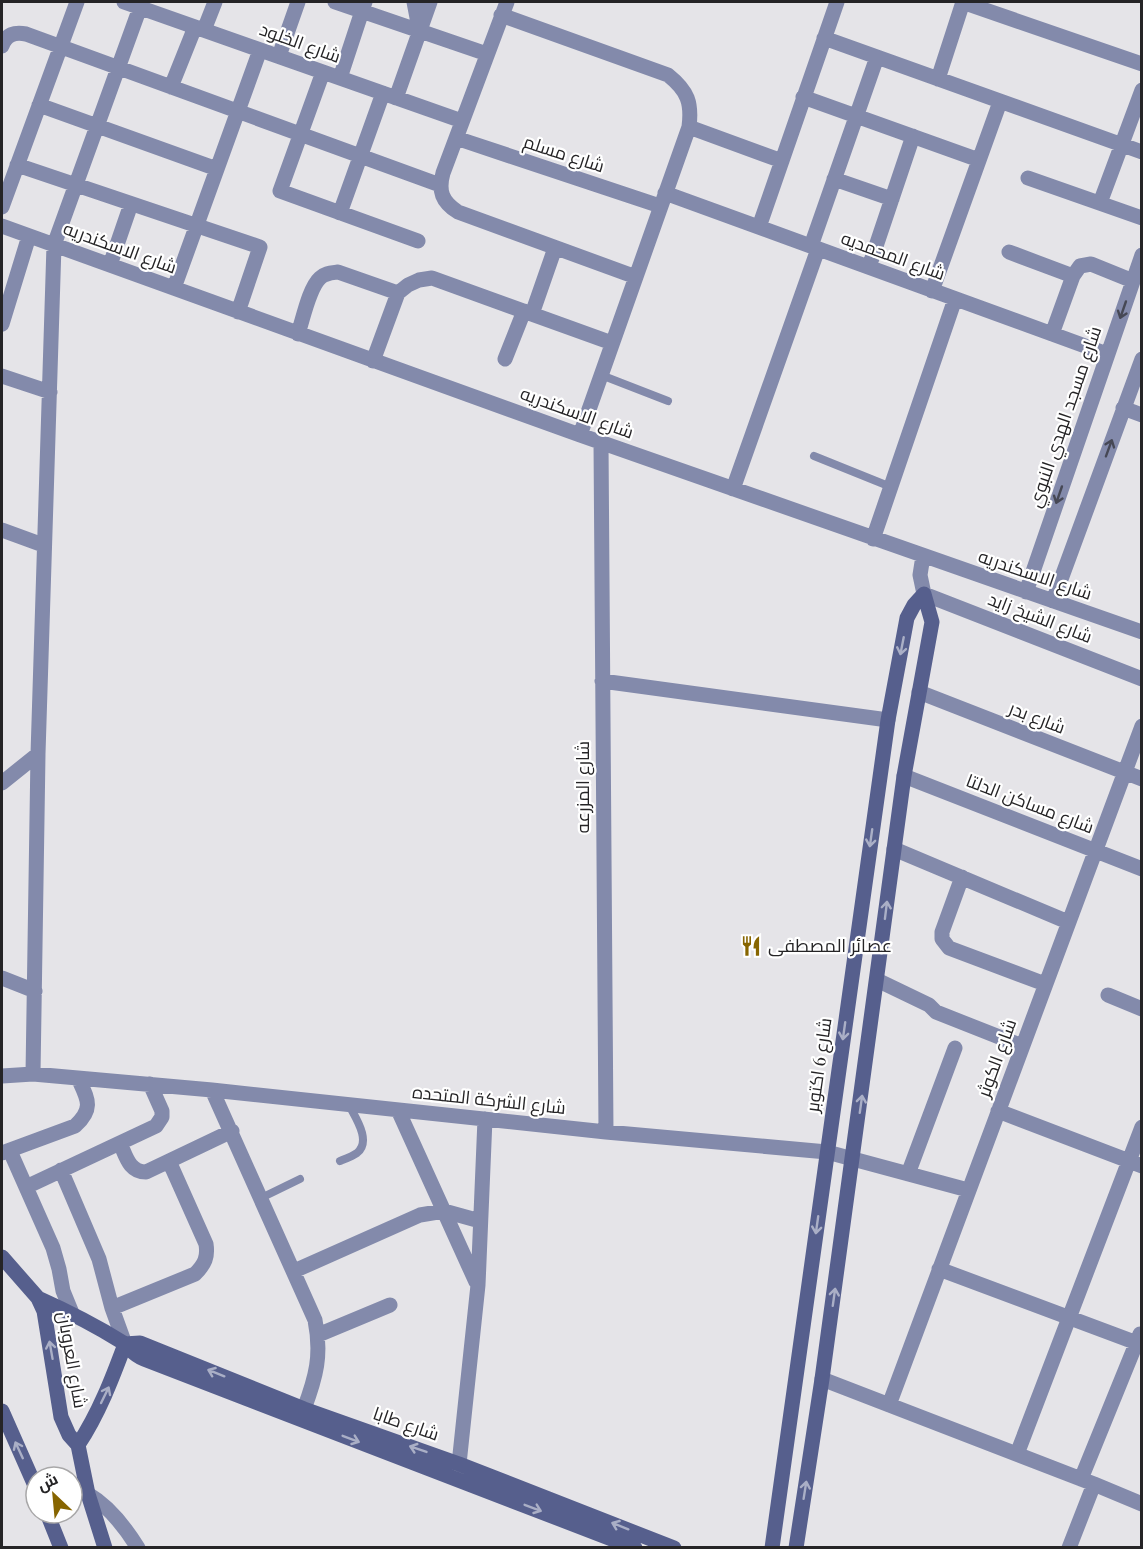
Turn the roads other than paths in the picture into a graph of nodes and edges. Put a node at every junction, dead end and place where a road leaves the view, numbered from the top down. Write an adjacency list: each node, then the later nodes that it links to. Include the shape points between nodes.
1 (77, 2): 17 (street)
2 (124, 2): 10 (street, شارع الخلود)
3 (215, 2): 13 (street)
4 (298, 2): 20 (street)
5 (335, 2): 11 (street)
6 (414, 2): 14 (street)
7 (430, 2): 14 (street)
8 (837, 2): 15 (street)
9 (962, 2): 22 (street); 26 (street)
10 (141, 4): 13 (street, شارع الخلود); 23 (street)
11 (363, 6): 14 (street); 25 (street)
12 (504, 8): 19 (street); 37 (street, via 668,75 680,84 688,98)
13 (200, 28): 18 (street, شارع الخلود); 27 (street)
14 (419, 31): 19 (street); 29 (street)
15 (824, 38): 21 (street); 30 (street)
16 (2, 46): 17 (street, via 9,35 17,33)
17 (60, 46): 23 (street); 32 (street)
18 (260, 50): 20 (street, شارع الخلود); 33 (street)
19 (487, 54): 35 (street)
20 (279, 56): 24 (street, شارع الخلود)
21 (877, 57): 26 (street); 34 (street)
22 (1142, 64)
23 (118, 68): 27 (street); 36 (street)
24 (322, 72): 25 (street, شارع الخلود); 38 (street)
25 (340, 78): 29 (street, شارع الخلود)
26 (938, 79): 31 (street)
27 (171, 87): 33 (street)
28 (1142, 90): 41 (street)
29 (389, 95): 35 (street, شارع الخلود); 43 (street)
30 (803, 97): 34 (street); 45 (street)
31 (1000, 102): 41 (street); 44 (street)
32 (39, 105): 36 (street); 46 (street)
33 (238, 111): 38 (street); 47 (street)
34 (856, 116): 39 (street); 49 (street)
35 (462, 121): 40 (street)
36 (97, 126): 47 (street); 50 (street)
37 (689, 127): 45 (street); 52 (street)
38 (300, 134): 43 (street); 57 (street, via 280,191)
39 (913, 136): 44 (street); 53 (street)
40 (456, 138): 51 (street); 52 (street, شارع مسلم)
41 (1121, 145): 42 (street); 54 (street)
42 (1142, 152)
43 (361, 156): 51 (street); 57 (street)
44 (979, 160): 75 (street)
45 (782, 161): 61 (street)
46 (17, 165): 50 (street); 56 (street)
47 (217, 169): 59 (street)
48 (1028, 178): 54 (street)
49 (834, 179): 53 (street); 65 (street)
50 (75, 185): 55 (street); 64 (street)
51 (440, 185): 66 (street, via 448,206 458,212)
52 (663, 200): 61 (street, شارع المحمديه); 72 (street)
53 (892, 200): 70 (street)
54 (1100, 203): 58 (street)
55 (131, 204): 59 (street); 69 (street)
56 (2, 207)
57 (340, 213): 63 (street)
58 (1142, 218)
59 (196, 225): 74 (street); 78 (street, via 260,247)
60 (2, 226): 62 (street, شارع الاسكندريه)
61 (759, 227): 65 (street, شارع المحمديه)
62 (29, 236): 64 (street, شارع الاسكندريه); 80 (street)
63 (418, 241)
64 (54, 245): 69 (street, شارع الاسكندريه); 90 (street)
65 (814, 247): 70 (street, شارع المحمديه); 98 (street)
66 (555, 248): 72 (street); 79 (street)
67 (1009, 252): 71 (street)
68 (1142, 255): 73 (street, شارع مسجد الهدي النبوي)
69 (110, 265): 74 (street, شارع الاسكندريه)
70 (869, 267): 75 (street, شارع المحمديه)
71 (1073, 276): 73 (street, via 1080,266 1091,264); 82 (street)
72 (636, 277): 83 (street)
73 (1132, 281): 84 (street, شارع مسجد الهدي النبوي, one-way to 84)
74 (174, 288): 78 (street, شارع الاسكندريه)
75 (932, 291): 77 (street, شارع المحمديه)
76 (398, 293): 79 (street, via 413,282 432,278); 81 (street, via 338,272 328,273 315,285); 87 (street)
77 (955, 299): 82 (street, شارع المحمديه); 97 (street)
78 (237, 312): 81 (street, شارع الاسكندريه)
79 (528, 313): 83 (street); 85 (street)
80 (2, 324)
81 (298, 334): 87 (street, شارع الاسكندريه)
82 (1052, 334): 84 (street, شارع المحمديه)
83 (612, 343): 88 (street)
84 (1107, 354): 103 (street, شارع مسجد الهدي النبوي, one-way to 103)
85 (505, 359)
86 (1142, 359): 92 (street)
87 (373, 361): 94 (street, شارع الاسكندريه)
88 (601, 375): 91 (lane); 94 (street)
89 (2, 376): 90 (street)
90 (50, 392): 101 (street)
91 (668, 400)
92 (1123, 408): 93 (street); 105 (street, one-way to 92)
93 (1142, 415)
94 (580, 435): 95 (street, شارع الاسكندريه)
95 (601, 442): 98 (street, شارع الاسكندريه); 108 (street, شارع المزرعه)
96 (814, 456): 97 (lane)
97 (891, 487): 100 (street)
98 (733, 489): 100 (street, شارع الاسكندريه)
99 (2, 530): 101 (street)
100 (873, 538): 102 (street, شارع الاسكندريه)
101 (43, 545): 112 (street)
102 (922, 556): 103 (street, شارع الاسكندريه); 104 (street)
103 (1026, 592): 105 (street, شارع الاسكندريه)
104 (924, 594): 107 (street, شارع الشيخ زايد); 109 (street, via 932,622); 110 (street, شارع 6 اكتوبر, one-way to 110, via 907,618)
105 (1053, 602): 106 (street, شارع الاسكندريه)
106 (1142, 632)
107 (1142, 679)
108 (602, 681): 110 (street); 141 (street, شارع المزرعه)
109 (919, 692): 113 (street, شارع بدر); 114 (street)
110 (888, 720): 144 (street, شارع 6 اكتوبر, one-way to 144)
111 (1142, 726): 113 (street, شارع الكوثر)
112 (38, 754): 116 (street); 125 (street)
113 (1124, 772): 115 (street, شارع بدر); 118 (street, شارع الكوثر)
114 (904, 776): 117 (street); 118 (street, شارع مساكن الدلتا)
115 (1142, 779)
116 (2, 783)
117 (894, 849): 120 (street); 123 (street, one-way to 117)
118 (1095, 851): 119 (street, شارع مساكن الدلتا); 121 (street, شارع الكوثر)
119 (1142, 868)
120 (962, 878): 121 (street); 124 (street, via 942,932 945,944)
121 (1068, 922): 124 (street, شارع الكوثر)
122 (2, 978): 125 (street)
123 (877, 980): 128 (street, via 936,1012); 145 (street, one-way to 123)
124 (1045, 984): 128 (street, شارع الكوثر)
125 (35, 991): 130 (street)
126 (1108, 995): 127 (street)
127 (1142, 1009)
128 (1022, 1046): 137 (street, شارع الكوثر)
129 (955, 1048): 150 (street)
130 (33, 1074): 131 (street, شارع الشركة المتحده); 132 (street, شارع الشركة المتحده)
131 (2, 1076)
132 (78, 1078): 133 (street, شارع الشركة المتحده); 143 (street, via 88,1101 83,1119 75,1126)
133 (150, 1084): 134 (street, شارع الشركة المتحده); 142 (street, via 162,1111 160,1122)
134 (212, 1090): 135 (street, شارع الشركة المتحده); 140 (street)
135 (349, 1104): 136 (street, شارع الشركة المتحده); 147 (lane, via 364,1139 358,1153)
136 (398, 1110): 138 (street, شارع الشركة المتحده); 155 (street)
137 (998, 1111): 148 (street); 153 (street, شارع الكوثر)
138 (485, 1119): 141 (street, شارع الشركة المتحده); 156 (street)
139 (1142, 1127): 148 (street)
140 (231, 1131): 146 (street); 154 (street)
141 (606, 1132): 144 (street, شارع الشركة المتحده)
142 (120, 1143): 146 (street, via 129,1165 140,1172); 149 (street)
143 (6, 1152): 152 (street)
144 (827, 1152): 145 (street, شارع الشركة المتحده); 186 (street, شارع 6 اكتوبر, one-way to 186)
145 (853, 1159): 150 (street, شارع الشركة المتحده); 169 (street, one-way to 145)
146 (169, 1161): 163 (street, via 206,1244 203,1266 195,1274)
147 (340, 1161)
148 (1135, 1163): 165 (street)
149 (61, 1170): 152 (street); 163 (street, via 99,1259)
150 (908, 1174): 153 (street, شارع الشركة المتحده)
151 (300, 1179): 154 (lane)
152 (26, 1187): 164 (street, via 57,1258)
153 (968, 1190): 158 (street, شارع الكوثر)
154 (261, 1198): 159 (street)
155 (444, 1211): 156 (street); 159 (street, via 420,1215); 160 (street)
156 (480, 1221): 160 (street)
157 (2, 1257): 161 (street, شارع العروبان)
158 (939, 1269): 165 (street); 170 (street, شارع الكوثر)
159 (294, 1271): 166 (street)
160 (478, 1285): 175 (street)
161 (38, 1298): 164 (street, شارع طابا); 173 (street, شارع العروبان, one-way to 161, via 61,1417 44,1311)
162 (390, 1305): 166 (street)
163 (112, 1308): 168 (street)
164 (72, 1313): 168 (street, شارع طابا)
165 (1069, 1317): 167 (street); 174 (street)
166 (318, 1335): 171 (street, via 316,1378)
167 (1140, 1338): 177 (street)
168 (125, 1344): 171 (street, شارع طابا, one-way to 168, via 140,1343); 173 (street, شارع العروبان, one-way to 168, via 110,1385); 184 (street, شارع طابا, one-way to 184, via 144,1359)
169 (822, 1379): 170 (street); 187 (street, one-way to 169)
170 (888, 1405): 174 (street)
171 (304, 1409): 175 (street, شارع طابا, one-way to 171)
172 (2, 1411): 176 (street, one-way to 172)
173 (78, 1445): 178 (street, شارع العروبان)
174 (1017, 1454): 177 (street)
175 (459, 1464): 185 (street, شارع طابا, one-way to 175)
176 (26, 1465)
177 (1088, 1482): 179 (street); 188 (street)
178 (88, 1494): 182 (street, شارع العروبان); 183 (street, via 111,1512)
179 (1142, 1504)
180 (52, 1525): 181 (street)
181 (61, 1548)
182 (105, 1548)
183 (138, 1548)
184 (635, 1548)
185 (674, 1548)
186 (772, 1548)
187 (795, 1548)
188 (1069, 1548)

